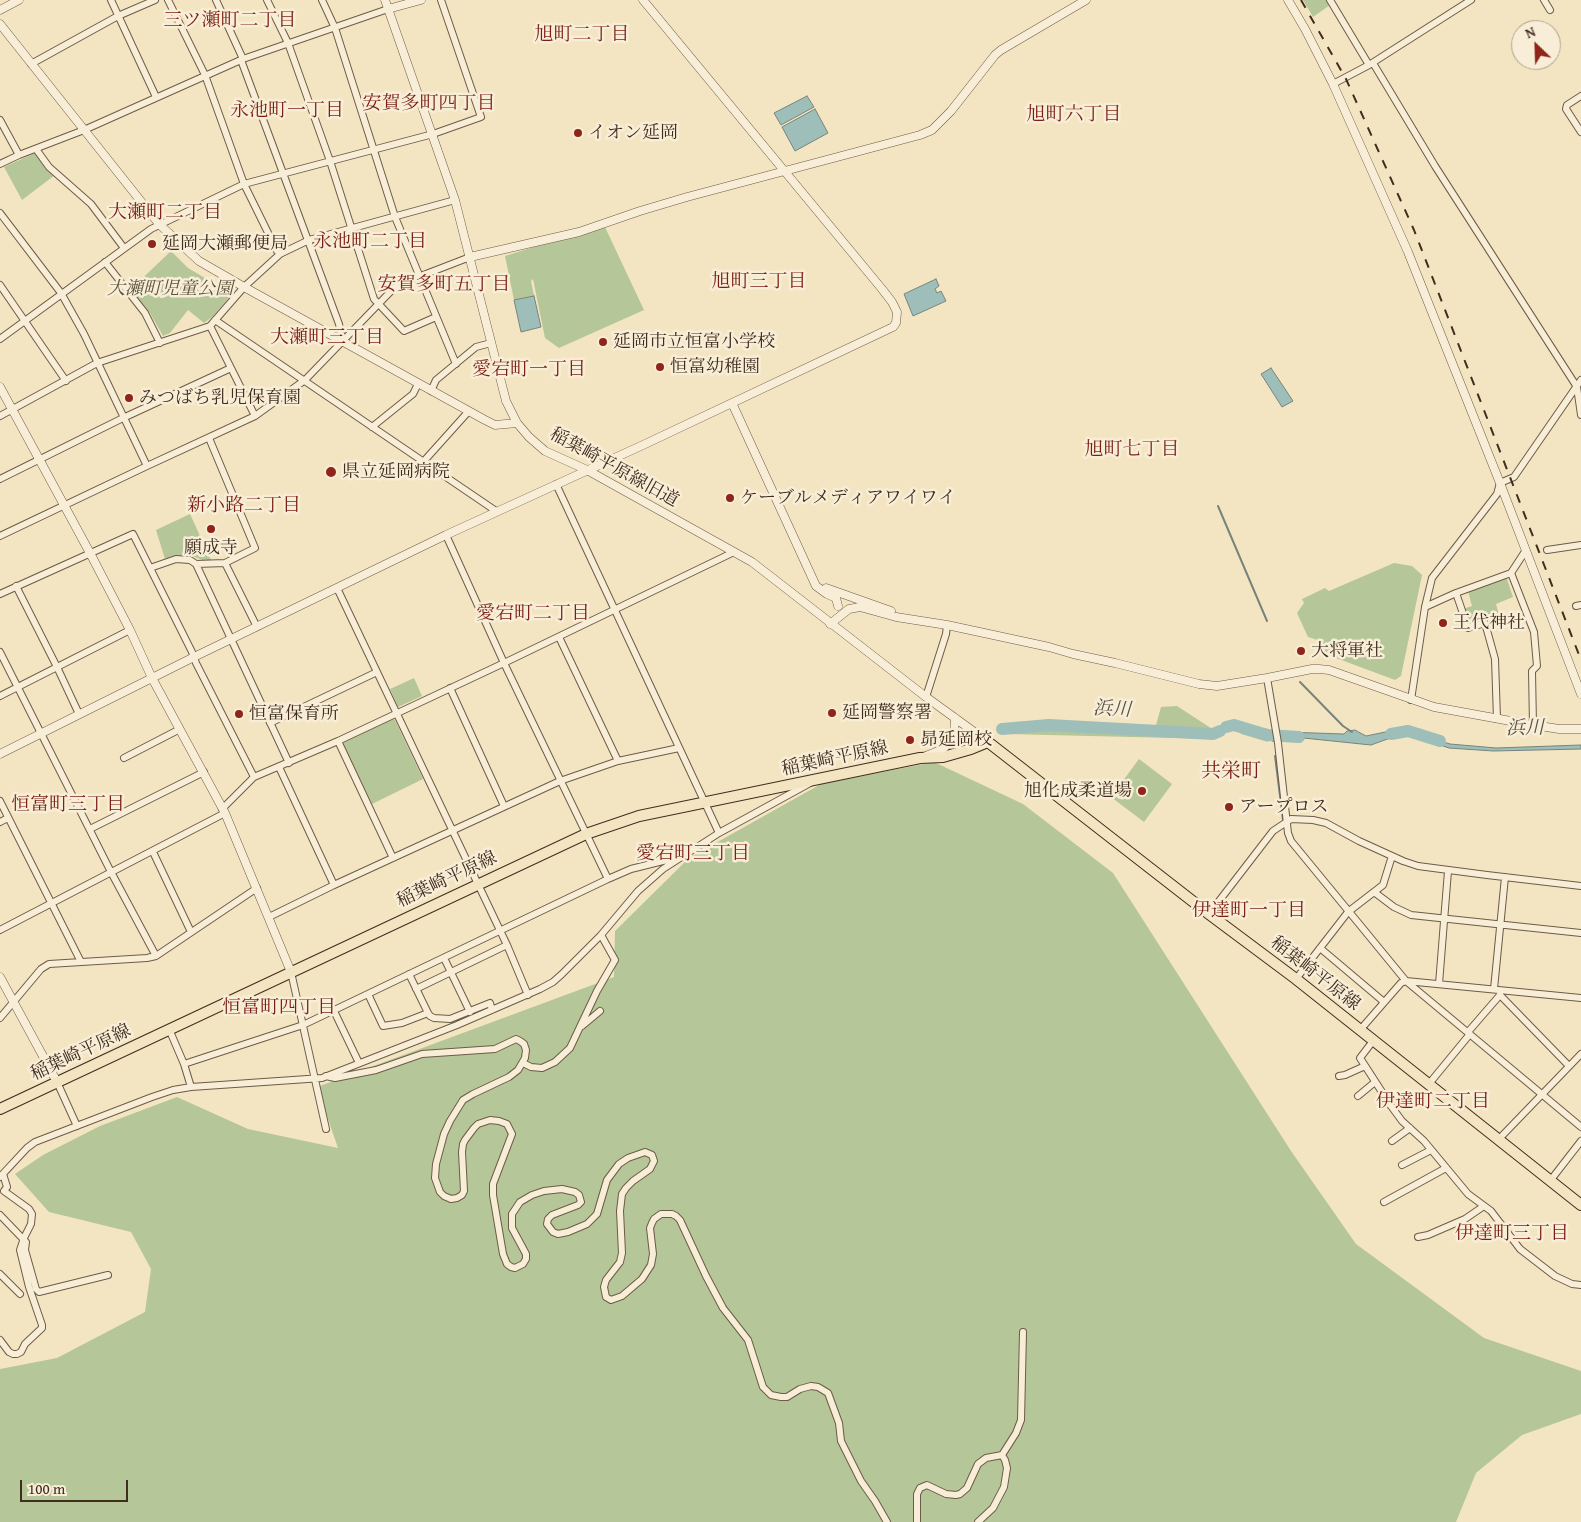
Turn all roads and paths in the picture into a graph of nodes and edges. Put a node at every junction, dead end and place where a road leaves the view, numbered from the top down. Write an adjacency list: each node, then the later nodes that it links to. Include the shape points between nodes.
1 (19, 0): 18 (street)
2 (111, 0): 20 (street)
3 (155, 0): 20 (street)
4 (168, 0): 27 (street)
5 (216, 0): 24 (street)
6 (267, 0): 23 (street)
7 (322, 0): 22 (street)
8 (385, 0): 17 (street, 稲葉崎平原線旧道)
9 (421, 0): 17 (street)
10 (441, 0): 34 (street, via 481,117)
11 (643, 0): 40 (street)
12 (1086, 0): 40 (street, via 995,55 954,108 932,130)
13 (1288, 0): 28 (street)
14 (1330, 0): 26 (street)
15 (1471, 0): 26 (street)
16 (1544, 0): 19 (street)
17 (388, 9): 22 (street); 34 (street, 稲葉崎平原線旧道)
18 (0, 10)
19 (1550, 10)
20 (118, 16): 25 (street); 30 (street)
21 (0, 24): 25 (street)
22 (335, 28): 23 (street); 36 (street)
23 (288, 43): 24 (street); 38 (street)
24 (242, 59): 27 (street); 41 (street)
25 (31, 64): 32 (street)
26 (1371, 64): 28 (street); 74 (street)
27 (205, 75): 30 (street); 42 (street)
28 (1334, 84): 91 (street, via 1408,252)
29 (1581, 96): 33 (street, via 1566,109)
30 (156, 97): 32 (street)
31 (0, 120): 37 (street)
32 (84, 130): 35 (street); 46 (street)
33 (1581, 132)
34 (433, 134): 36 (street); 43 (street, 稲葉崎平原線旧道)
35 (36, 149): 37 (street); 49 (street, via 48,167 90,204)
36 (374, 150): 38 (street); 45 (street)
37 (19, 155): 39 (street)
38 (330, 161): 41 (street); 47 (street)
39 (0, 164)
40 (783, 170): 51 (street, via 579,232); 76 (street, via 882,289 892,302 897,317 893,327)
41 (284, 173): 42 (street); 48 (street)
42 (244, 184): 46 (street); 50 (street)
43 (456, 200): 45 (street); 51 (street, 稲葉崎平原線旧道)
44 (0, 212): 56 (street)
45 (395, 216): 47 (street); 53 (street)
46 (159, 224): 49 (street); 55 (street, via 199,261)
47 (351, 228): 48 (street); 57 (street)
48 (309, 240): 50 (street); 63 (street, via 339,324)
49 (124, 248): 52 (street)
50 (280, 254): 55 (street)
51 (470, 257): 53 (street); 65 (street, 稲葉崎平原線旧道)
52 (105, 262): 56 (street); 64 (street, via 145,313)
53 (420, 276): 57 (street, via 400,284); 58 (street)
54 (0, 285): 59 (street)
55 (244, 288): 60 (street); 63 (street)
56 (61, 293): 59 (street); 66 (street)
57 (376, 302): 58 (street, via 404,331); 63 (street)
58 (436, 317): 67 (street)
59 (24, 320): 62 (street); 71 (street)
60 (215, 320): 61 (street); 69 (street)
61 (210, 326): 64 (street); 68 (street)
62 (0, 339)
63 (342, 342): 69 (street); 72 (street)
64 (160, 343): 66 (street)
65 (491, 343): 67 (street, via 476,346); 83 (street, 稲葉崎平原線旧道, via 506,401)
66 (97, 363): 71 (street); 82 (street)
67 (456, 364): 75 (street, via 436,380)
68 (231, 368): 81 (street); 82 (street)
69 (306, 380): 81 (street); 84 (street)
70 (1581, 380): 74 (street)
71 (66, 381): 77 (street)
72 (418, 384): 75 (street); 84 (street, via 413,394)
73 (0, 387): 77 (street)
74 (1577, 387): 79 (street); 91 (street, via 1514,477)
75 (431, 391): 78 (street)
76 (732, 403): 89 (street); 106 (street)
77 (12, 409): 80 (street); 86 (street)
78 (468, 412): 83 (street, via 495,425); 87 (street)
79 (1581, 415)
80 (0, 416)
81 (255, 416): 85 (street)
82 (123, 418): 86 (street); 88 (street)
83 (517, 423): 89 (street, 稲葉崎平原線旧道, via 545,451)
84 (372, 427): 87 (street)
85 (208, 438): 88 (street); 102 (street, via 255,548)
86 (38, 459): 90 (street); 93 (street)
87 (424, 461): 94 (street)
88 (147, 466): 93 (street)
89 (587, 470): 92 (street); 100 (street, 稲葉崎平原線旧道)
90 (0, 479)
91 (1500, 483): 98 (street); 113 (street, via 1497,494 1432,578)
92 (556, 484): 94 (street); 114 (street)
93 (64, 506): 96 (street); 101 (street)
94 (496, 511): 95 (street)
95 (446, 535): 108 (street); 124 (street)
96 (0, 536)
97 (1581, 545): 99 (street)
98 (1526, 550): 105 (street); 131 (street)
99 (1547, 550)
100 (734, 552): 114 (street); 116 (street, 稲葉崎平原線旧道, via 752,562)
101 (90, 553): 104 (street, via 133,534); 107 (street); 119 (street)
102 (225, 563): 103 (street); 118 (street)
103 (196, 564): 104 (street, via 176,559); 121 (street)
104 (150, 568): 123 (street)
105 (1511, 573): 109 (street); 140 (street, via 1534,632 1537,666 1532,671)
106 (816, 583): 111 (street); 112 (street, via 819,589 836,598)
107 (16, 586): 110 (street); 125 (street)
108 (337, 588): 118 (street); 126 (street)
109 (1456, 593): 113 (street); 138 (street, via 1468,628 1485,623 1495,658)
110 (0, 594)
111 (858, 599): 112 (street); 115 (street)
112 (838, 606): 116 (street)
113 (1425, 607): 134 (street)
114 (615, 610): 120 (street); 146 (street)
115 (912, 619): 116 (street, via 852,607); 117 (street)
116 (830, 624): 133 (street, 稲葉崎平原線旧道)
117 (947, 625): 128 (street, via 1199,684 1217,686); 133 (street)
118 (257, 627): 121 (street)
119 (130, 630): 125 (street); 127 (street)
120 (559, 637): 124 (street); 150 (street)
121 (230, 640): 123 (street); 139 (street)
122 (0, 652): 129 (street)
123 (194, 657): 127 (street); 154 (street)
124 (504, 663): 130 (street); 156 (street)
125 (57, 667): 129 (street); 136 (street)
126 (377, 672): 135 (street); 139 (street)
127 (152, 678): 136 (street); 141 (street)
128 (1267, 678): 134 (street, via 1312,668 1329,670); 163 (street)
129 (18, 687): 132 (street); 143 (street)
130 (450, 688): 135 (street); 159 (street)
131 (1581, 694)
132 (0, 696)
133 (926, 697): 137 (street, 稲葉崎平原線旧道)
134 (1411, 700): 138 (street)
135 (397, 713): 144 (street); 165 (street)
136 (80, 714): 143 (street)
137 (955, 718): 145 (street, 稲葉崎平原線旧道); 149 (street, via 950,742 943,749)
138 (1498, 719): 140 (street)
139 (270, 723): 151 (street)
140 (1532, 725): 142 (street)
141 (180, 729): 148 (street); 153 (street)
142 (1581, 730)
143 (41, 733): 147 (street); 164 (street)
144 (338, 741): 151 (street); 171 (street)
145 (988, 742): 149 (main road, 稲葉崎平原線, via 943,757); 183 (main road, 稲葉崎平原線)
146 (679, 748): 150 (street); 158 (street)
147 (0, 754)
148 (124, 758)
149 (920, 758): 155 (main road, 稲葉崎平原線)
150 (618, 762): 156 (street)
151 (289, 763): 152 (street)
152 (279, 767): 154 (street); 177 (street)
153 (204, 772): 160 (street); 164 (street)
154 (254, 777): 160 (street)
155 (817, 779): 158 (main road, 稲葉崎平原線); 166 (street)
156 (560, 781): 159 (street); 167 (street)
157 (0, 802): 161 (street)
158 (705, 802): 166 (street); 167 (main road, 稲葉崎平原線, via 639,816)
159 (504, 806): 165 (street)
160 (223, 811): 168 (street); 179 (street)
161 (8, 818): 162 (street); 181 (street)
162 (0, 822)
163 (1287, 823): 170 (street, via 1291,819 1326,823); 182 (street, via 1291,841); 183 (street, via 1272,831)
164 (90, 829): 173 (street)
165 (452, 831): 171 (street); 176 (street)
166 (719, 833): 169 (street)
167 (586, 834): 175 (street); 176 (main road, 稲葉崎平原線)
168 (153, 852): 173 (street); 189 (street)
169 (681, 856): 175 (street); 190 (street, via 638,891)
170 (1392, 856): 172 (street, via 1418,866); 180 (street, via 1383,885)
171 (393, 858): 177 (street)
172 (1448, 870): 174 (street); 185 (street)
173 (111, 872): 181 (street); 194 (street)
174 (1505, 878): 178 (street); 186 (street)
175 (608, 879): 188 (street)
176 (477, 884): 188 (street); 197 (main road, 稲葉崎平原線)
177 (334, 885): 184 (street)
178 (1581, 886)
179 (257, 888): 184 (street); 189 (street)
180 (1374, 892): 182 (street); 185 (street, via 1394,908 1410,915)
181 (52, 903): 187 (street); 196 (street)
182 (1348, 912): 193 (street); 202 (street)
183 (1210, 914): 201 (main road, 稲葉崎平原線)
184 (269, 917): 197 (street)
185 (1445, 918): 186 (street); 203 (street)
186 (1501, 925): 191 (street); 205 (street)
187 (0, 930)
188 (499, 931): 192 (street); 195 (street)
189 (191, 932): 194 (street)
190 (601, 934): 207 (street, via 558,978); 219 (street, via 615,960)
191 (1581, 934)
192 (506, 945): 198 (street); 207 (street)
193 (1320, 948): 201 (street); 210 (street)
194 (156, 956): 196 (street)
195 (444, 958): 198 (street); 199 (street)
196 (81, 962): 209 (street, via 49,964)
197 (291, 972): 217 (street); 218 (main road, 稲葉崎平原線)
198 (451, 972): 204 (street); 214 (street)
199 (409, 974): 204 (street); 206 (street)
200 (0, 977): 209 (street)
201 (1296, 979): 220 (main road, 稲葉崎平原線)
202 (1406, 980): 203 (street); 210 (street); 221 (street)
203 (1439, 984): 205 (street)
204 (416, 988): 215 (street)
205 (1498, 991): 208 (street); 221 (street); 228 (street)
206 (368, 994): 211 (street); 215 (street, via 383,1026)
207 (528, 994): 212 (street)
208 (1581, 998)
209 (14, 1002): 216 (street); 232 (street)
210 (1384, 1002): 220 (street)
211 (334, 1010): 217 (street); 224 (street)
212 (492, 1010): 214 (street, via 490,1004); 224 (street)
213 (600, 1011): 219 (street)
214 (470, 1012): 215 (street, via 450,1020)
215 (428, 1014)
216 (0, 1018)
217 (303, 1025): 226 (street); 231 (street)
218 (169, 1029): 226 (street); 232 (main road, 稲葉崎平原線)
219 (579, 1029): 225 (street, via 570,1048 555,1062 542,1068)
220 (1360, 1030): 222 (main road, 稲葉崎平原線)
221 (1469, 1033): 234 (street); 236 (street)
222 (1373, 1041): 227 (street, via 1360,1058); 234 (main road, 稲葉崎平原線)
223 (1581, 1054): 228 (street)
224 (359, 1063): 229 (street)
225 (523, 1063): 229 (street, via 526,1047 516,1039 495,1049 422,1054 376,1070 335,1078); 265 (street, via 509,1077 473,1094 457,1108 439,1150 435,1178 440,1192 451,1199 464,1191 462,1152 465,1140 474,1128 490,1120 507,1124 512,1134 493,1184 493,1195 503,1254 507,1264 515,1268 526,1259 512,1228 512,1214 520,1202 544,1191 567,1189 575,1192 581,1202 548,1219 553,1232 568,1232 587,1224 597,1214 606,1180 619,1164 645,1152 652,1155 654,1161 650,1169 622,1194 622,1253 620,1262 606,1280 606,1297 611,1300 622,1296 642,1279 651,1265 650,1228 654,1219 661,1214 676,1216 723,1308 748,1340 766,1392 787,1397 811,1386 828,1393 839,1423 841,1441)
226 (184, 1064): 235 (street)
227 (1365, 1066): 230 (street); 233 (street)
228 (1569, 1066): 236 (street)
229 (326, 1076): 231 (street)
230 (1340, 1076)
231 (314, 1079): 235 (street); 242 (street)
232 (57, 1082): 238 (main road, 稲葉崎平原線); 239 (street)
233 (1375, 1082): 237 (street); 241 (street)
234 (1428, 1085): 243 (main road, 稲葉崎平原線)
235 (191, 1087): 239 (street, via 152,1097)
236 (1542, 1094): 240 (street); 243 (street)
237 (1358, 1096)
238 (0, 1109)
239 (77, 1126): 249 (street, via 35,1142)
240 (1581, 1127)
241 (1410, 1128): 245 (street); 246 (street)
242 (326, 1129)
243 (1498, 1140): 250 (main road, 稲葉崎平原線)
244 (1581, 1140): 250 (street)
245 (1392, 1141)
246 (1431, 1150): 247 (street); 248 (street)
247 (1402, 1165)
248 (1446, 1168): 252 (street); 254 (street, via 1468,1194)
249 (2, 1175): 251 (street, via 7,1187)
250 (1550, 1181): 253 (main road, 稲葉崎平原線)
251 (2, 1194): 257 (street, via 30,1209 31,1224)
252 (1384, 1202)
253 (1581, 1205)
254 (1484, 1206): 256 (street, via 1465,1219); 260 (street, via 1520,1249 1555,1276)
255 (0, 1215): 257 (street)
256 (1418, 1237)
257 (24, 1238): 259 (street, via 36,1289 40,1292); 263 (street, via 20,1250 42,1328 17,1354 9,1352)
258 (0, 1274): 261 (street)
259 (108, 1275)
260 (1581, 1285)
261 (20, 1294)
262 (1023, 1332): 264 (street, via 1021,1420)
263 (0, 1340)
264 (1002, 1455): 266 (street, via 986,1458 978,1464 967,1488 956,1496 927,1486 920,1488); 267 (street, via 1007,1468 1004,1487 993,1508)
265 (887, 1522)
266 (917, 1522)
267 (978, 1522)

